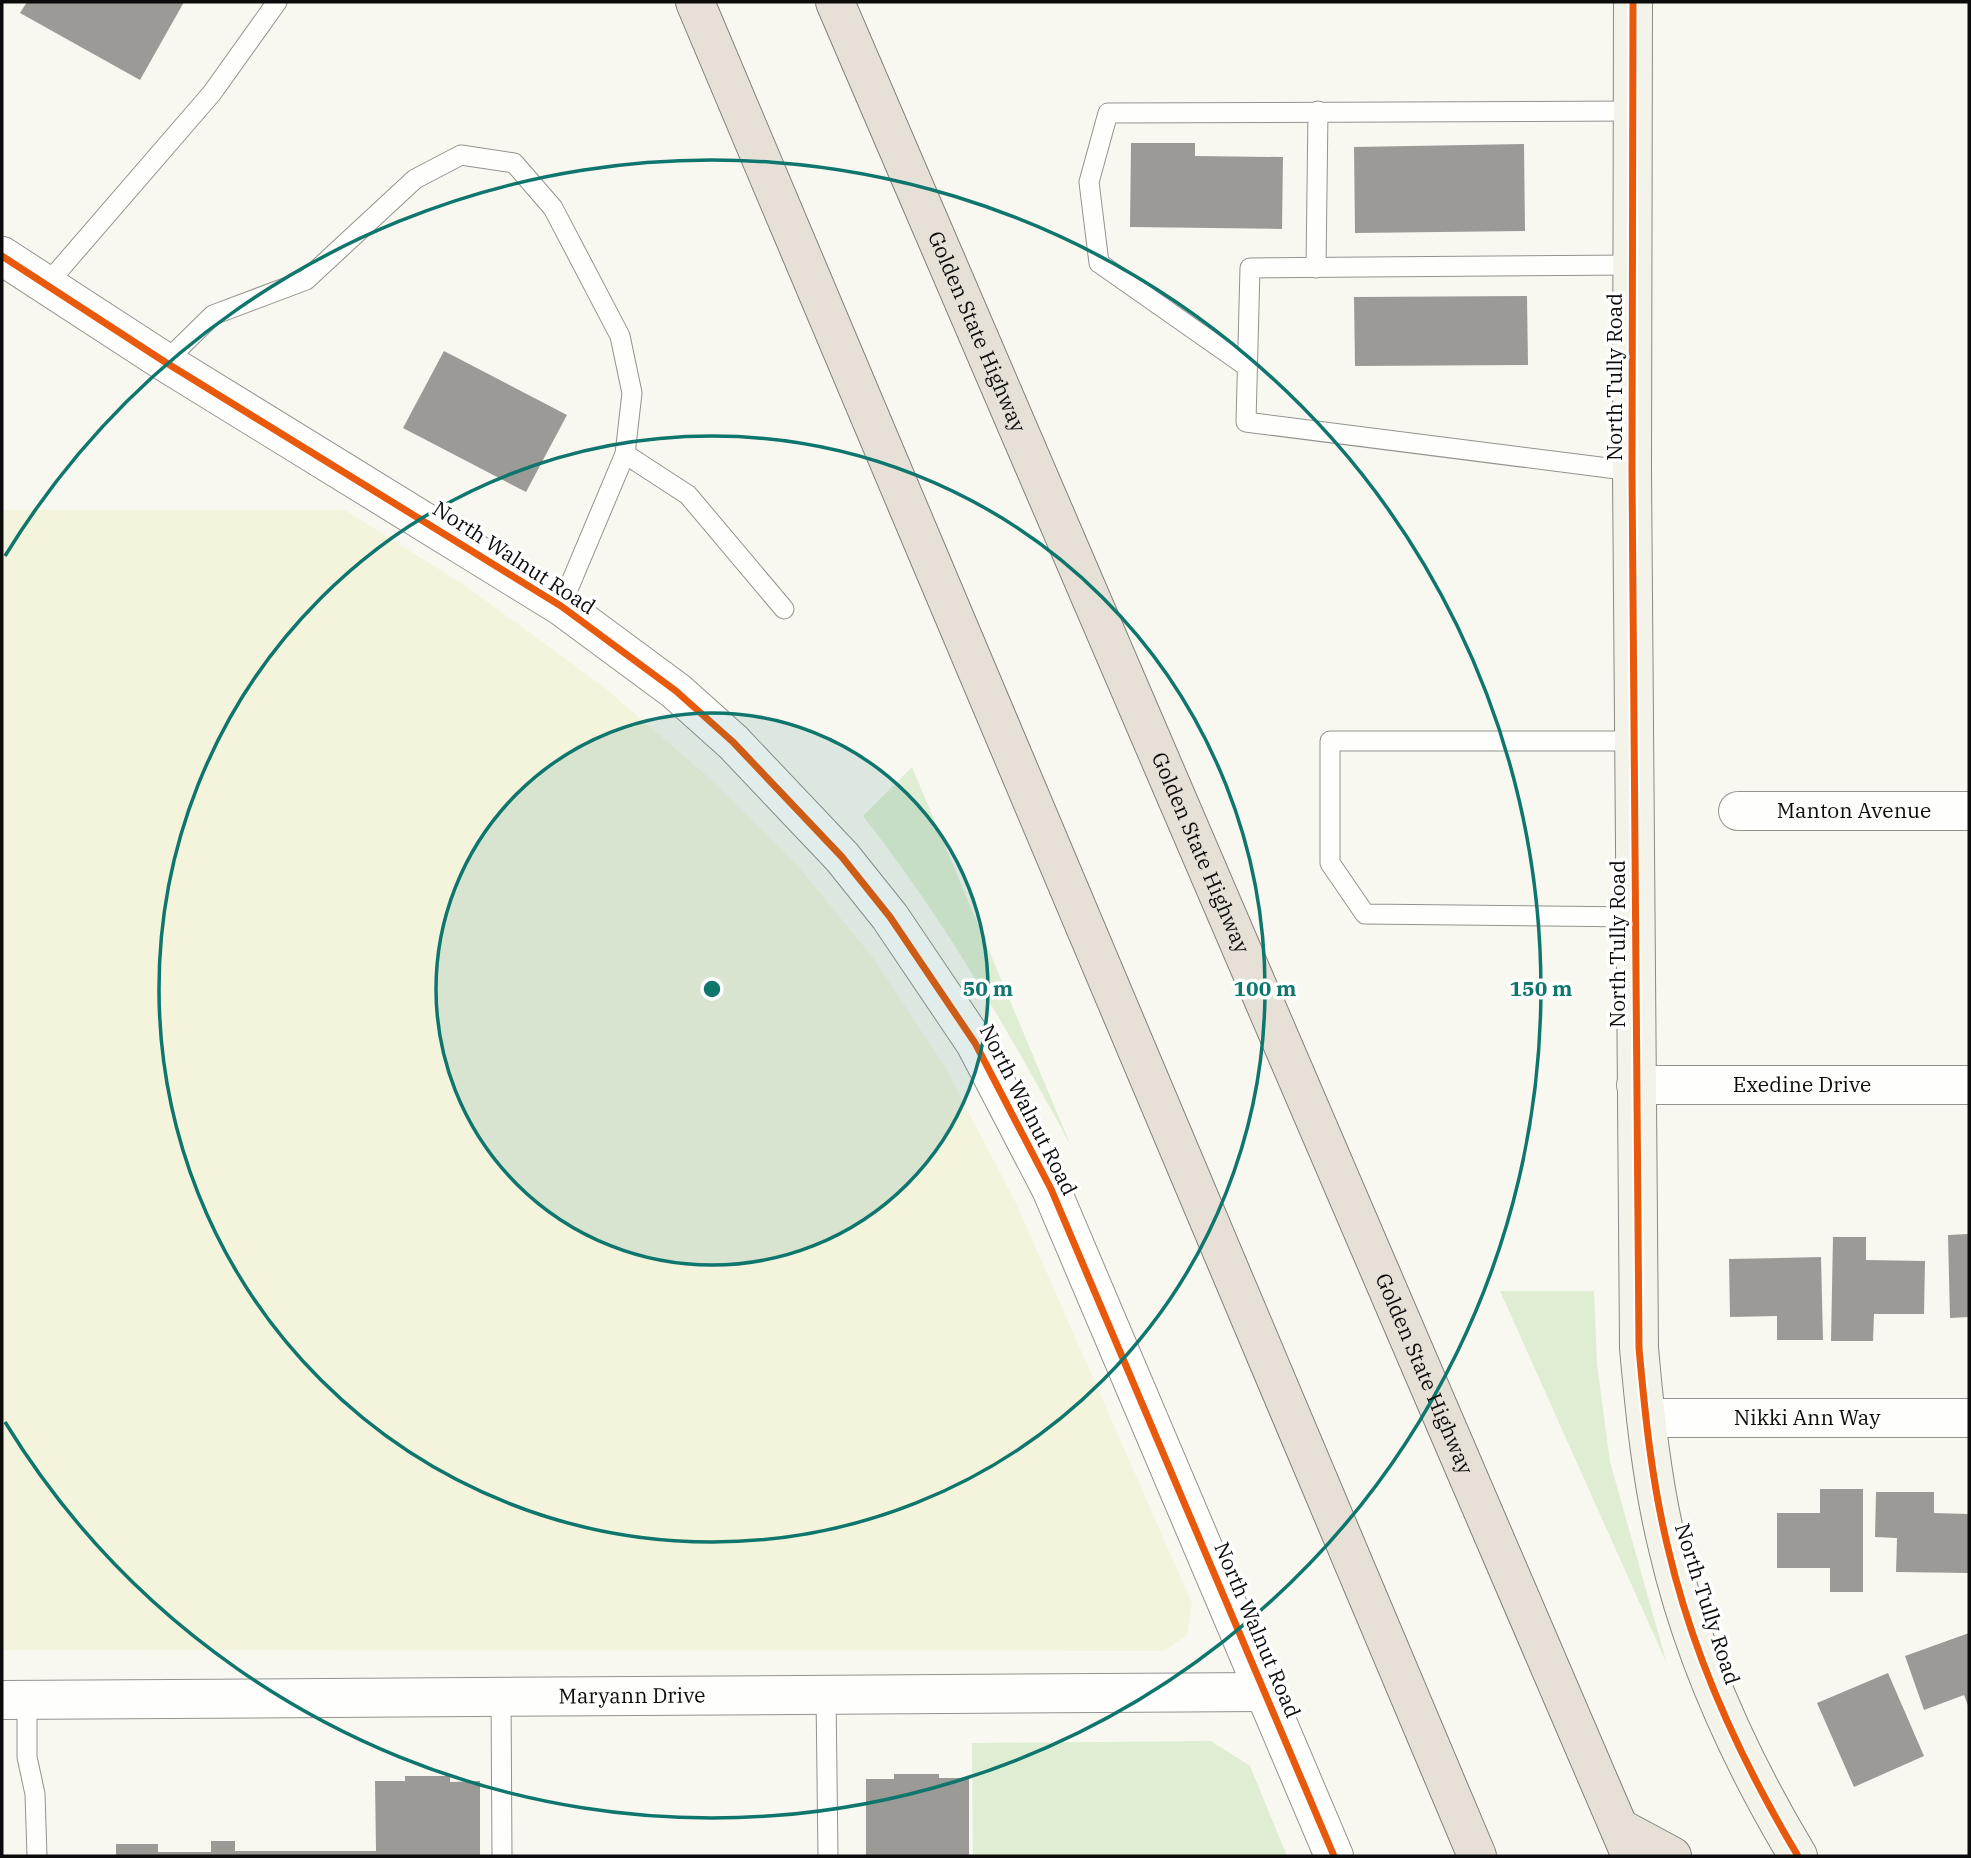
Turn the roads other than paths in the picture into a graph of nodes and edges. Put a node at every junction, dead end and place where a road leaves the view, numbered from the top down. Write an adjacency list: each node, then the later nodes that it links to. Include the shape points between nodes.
1 (276, 2): 10 (lane, via 212,93)
2 (695, 2): 34 (highway)
3 (835, 2): 29 (highway, Golden State Highway)
4 (1633, 2): 6 (street, North Tully Road)
5 (1318, 111): 6 (lane); 9 (lane); 12 (lane, via 1108,113 1089,182 1099,263)
6 (1635, 111): 8 (street, North Tully Road)
7 (2, 256): 10 (street, North Walnut Road)
8 (1633, 265): 9 (lane); 14 (street, North Tully Road)
9 (1316, 268): 12 (lane, via 1250,268)
10 (47, 284): 11 (street, North Walnut Road)
11 (165, 362): 13 (lane, via 213,315 306,280 415,179 461,155 514,163 553,208 620,337 632,393); 15 (street, North Walnut Road)
12 (1246, 366): 14 (lane, via 1246,422)
13 (625, 454): 15 (lane); 16 (lane, via 688,495)
14 (1632, 471): 17 (street, North Tully Road)
15 (561, 606): 25 (street, North Walnut Road, via 676,691 790,799 890,917 936,982 975,1043 1051,1189)
16 (784, 609)
17 (1635, 741): 20 (street, North Tully Road); 20 (lane, via 1330,741 1330,863 1365,914)
18 (1738, 811): 19 (street, Manton Avenue)
19 (1969, 811)
20 (1636, 917): 21 (street, North Tully Road)
21 (1636, 1085): 22 (street, Exedine Drive); 23 (street, North Tully Road, via 1637,1314)
22 (1969, 1086)
23 (1646, 1418): 24 (street, Nikki Ann Way); 36 (street, North Tully Road, via 1668,1550 1698,1644 1728,1723)
24 (1969, 1418)
25 (1264, 1692): 26 (street, Maryann Drive); 33 (street, North Walnut Road)
26 (826, 1694): 27 (street, Maryann Drive); 32 (lane)
27 (501, 1695): 28 (street, Maryann Drive); 31 (lane)
28 (14, 1700): 30 (lane, via 35,1794)
29 (1626, 1842): 35 (highway)
30 (37, 1856)
31 (502, 1856)
32 (828, 1856)
33 (1334, 1856)
34 (1477, 1856)
35 (1672, 1856)
36 (1798, 1856)

